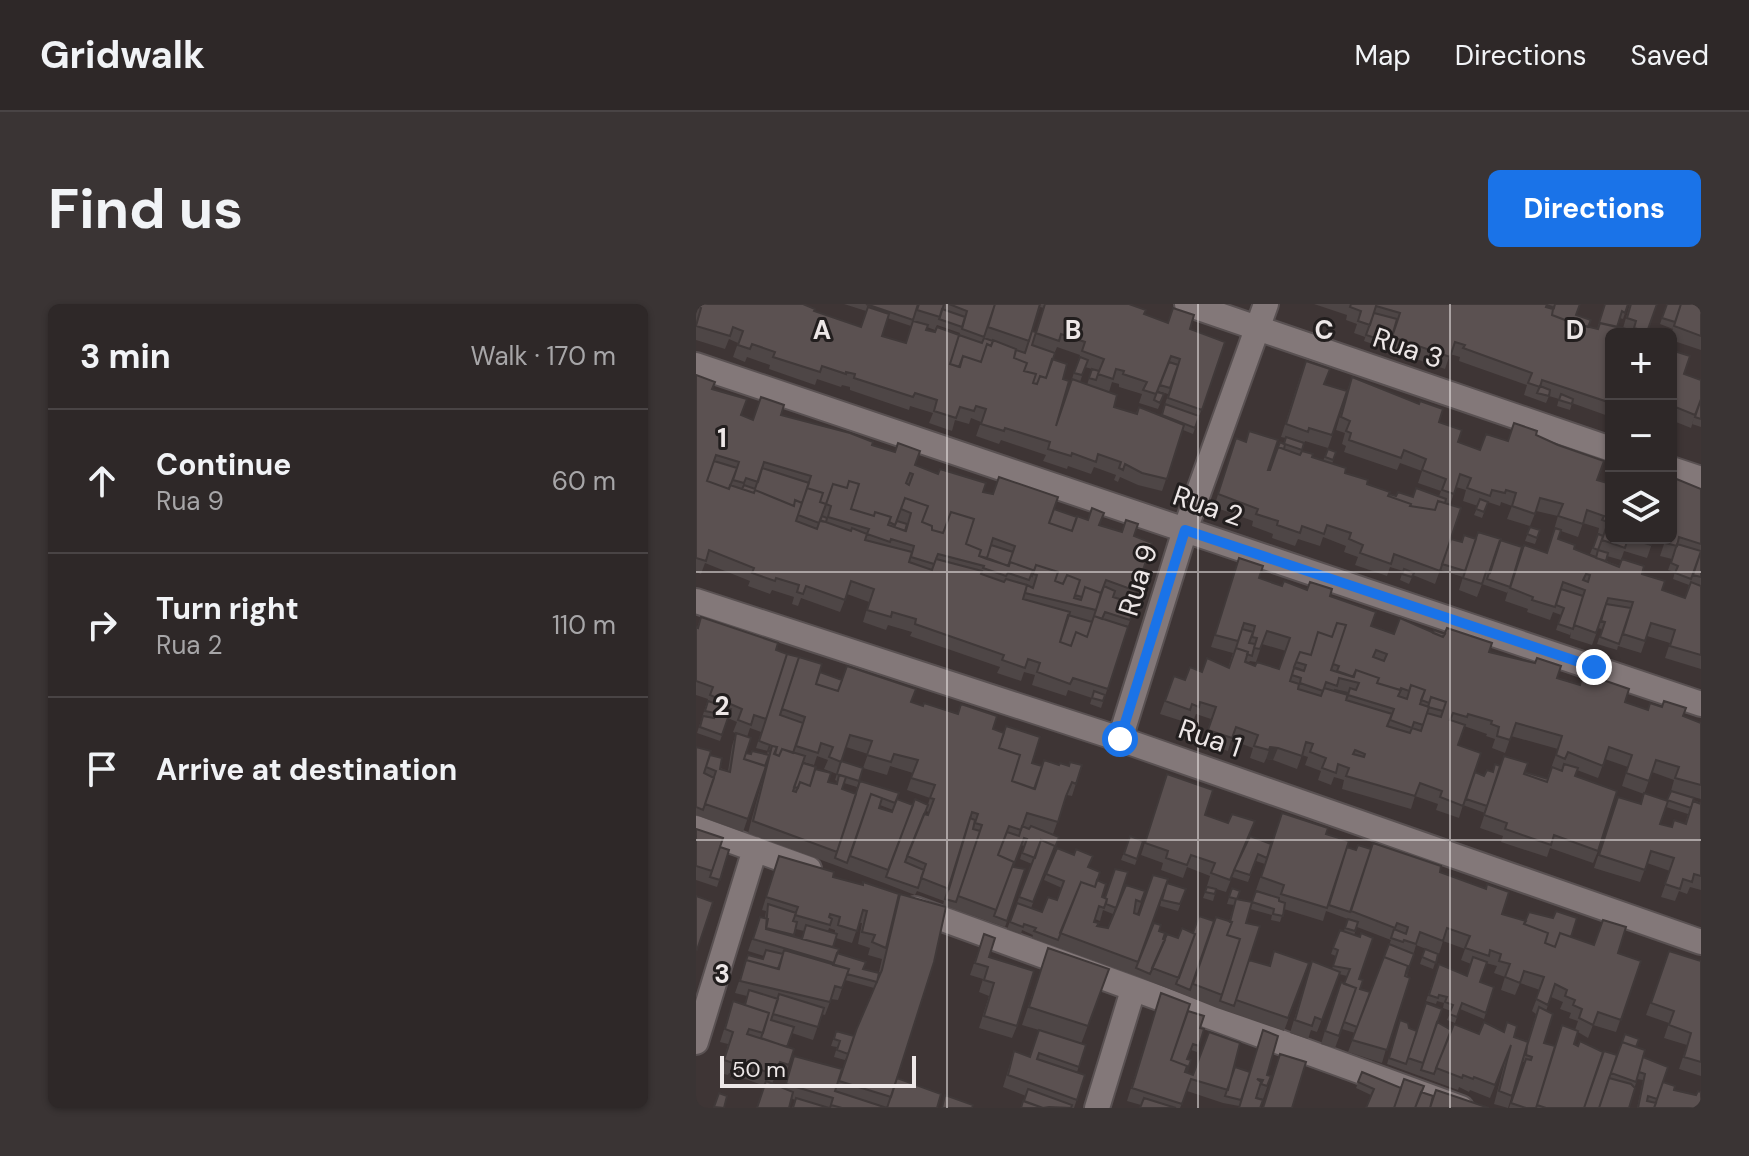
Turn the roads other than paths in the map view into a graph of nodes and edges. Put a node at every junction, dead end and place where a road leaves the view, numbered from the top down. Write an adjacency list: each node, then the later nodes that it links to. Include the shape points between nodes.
1 (1187, 304): 3 (street, Rua 3)
2 (1266, 304): 3 (street, Rua 9)
3 (1258, 329): 5 (street, Rua 3); 8 (street, Rua 9)
4 (696, 365): 8 (street, Rua 2)
5 (1605, 447)
6 (1677, 471): 7 (street)
7 (1701, 479)
8 (1185, 530): 10 (street, Rua 2); 11 (street, Rua 9)
9 (696, 601): 11 (street, Rua 1)
10 (1701, 704)
11 (1120, 739): 16 (street, Rua 1)
12 (696, 828): 13 (street)
13 (755, 849): 14 (street); 18 (street)
14 (828, 876)
15 (900, 903): 17 (street)
16 (1701, 942)
17 (1133, 990): 19 (street); 20 (street)
18 (696, 1042)
19 (1097, 1108)
20 (1461, 1108)

